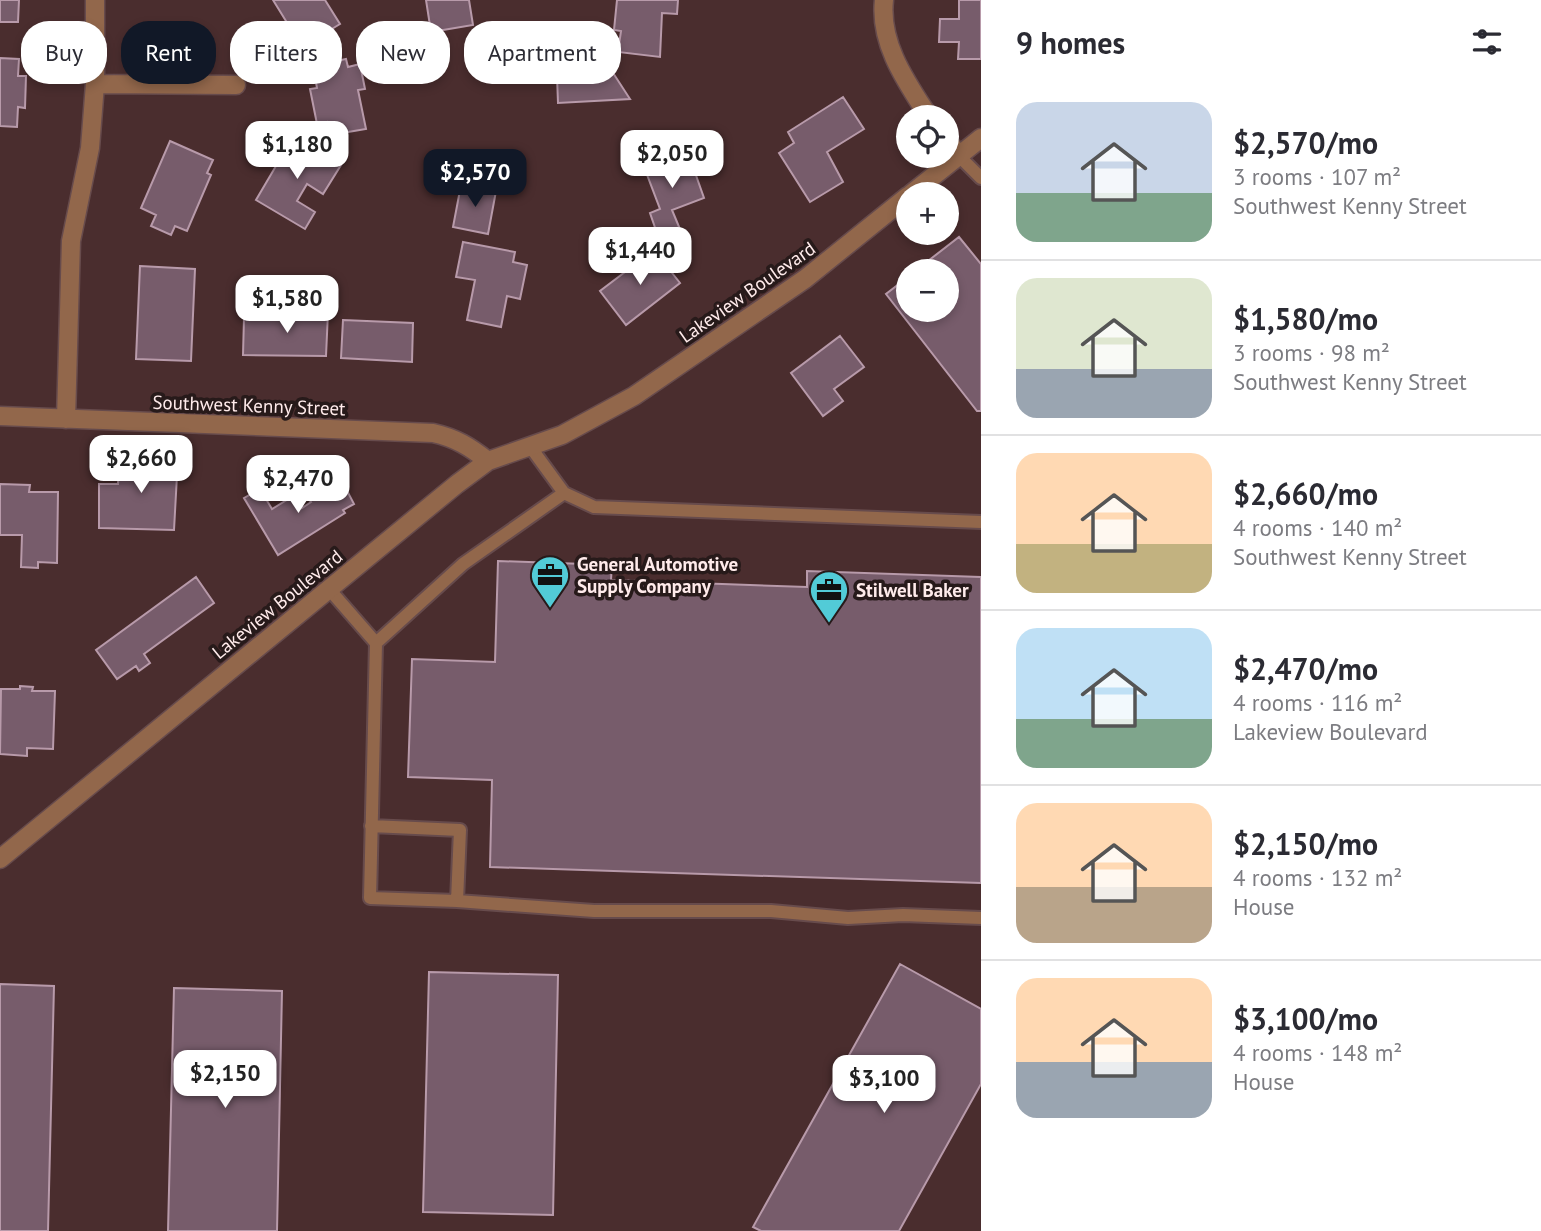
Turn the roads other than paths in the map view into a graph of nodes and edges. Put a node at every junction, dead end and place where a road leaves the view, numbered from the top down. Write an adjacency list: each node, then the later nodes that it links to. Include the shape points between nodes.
1 (95, 0): 3 (street)
2 (884, 0): 6 (street, via 888,41 900,72)
3 (95, 21)
4 (95, 84): 5 (street); 14 (street, via 90,148 71,241)
5 (236, 85)
6 (921, 105)
7 (981, 138): 8 (street, Lakeview Boulevard)
8 (959, 156): 10 (lane)
9 (944, 168): 11 (street, Lakeview Boulevard)
10 (981, 178)
11 (926, 182)
12 (896, 206): 15 (street, Lakeview Boulevard, via 805,279 634,396 562,435)
13 (0, 416): 14 (street, Southwest Kenny Street)
14 (66, 419): 16 (street, Southwest Kenny Street, via 433,433 467,444)
15 (529, 445): 16 (street, Lakeview Boulevard); 17 (lane)
16 (488, 461): 19 (street, Lakeview Boulevard)
17 (564, 493): 18 (lane, via 594,507); 20 (lane, via 463,564)
18 (981, 522)
19 (329, 589): 20 (lane); 22 (street, Lakeview Boulevard)
20 (376, 643): 21 (lane)
21 (371, 826): 23 (lane, via 370,898); 23 (lane, via 460,830)
22 (0, 859)
23 (457, 901): 24 (lane, via 594,911)
24 (981, 918)

